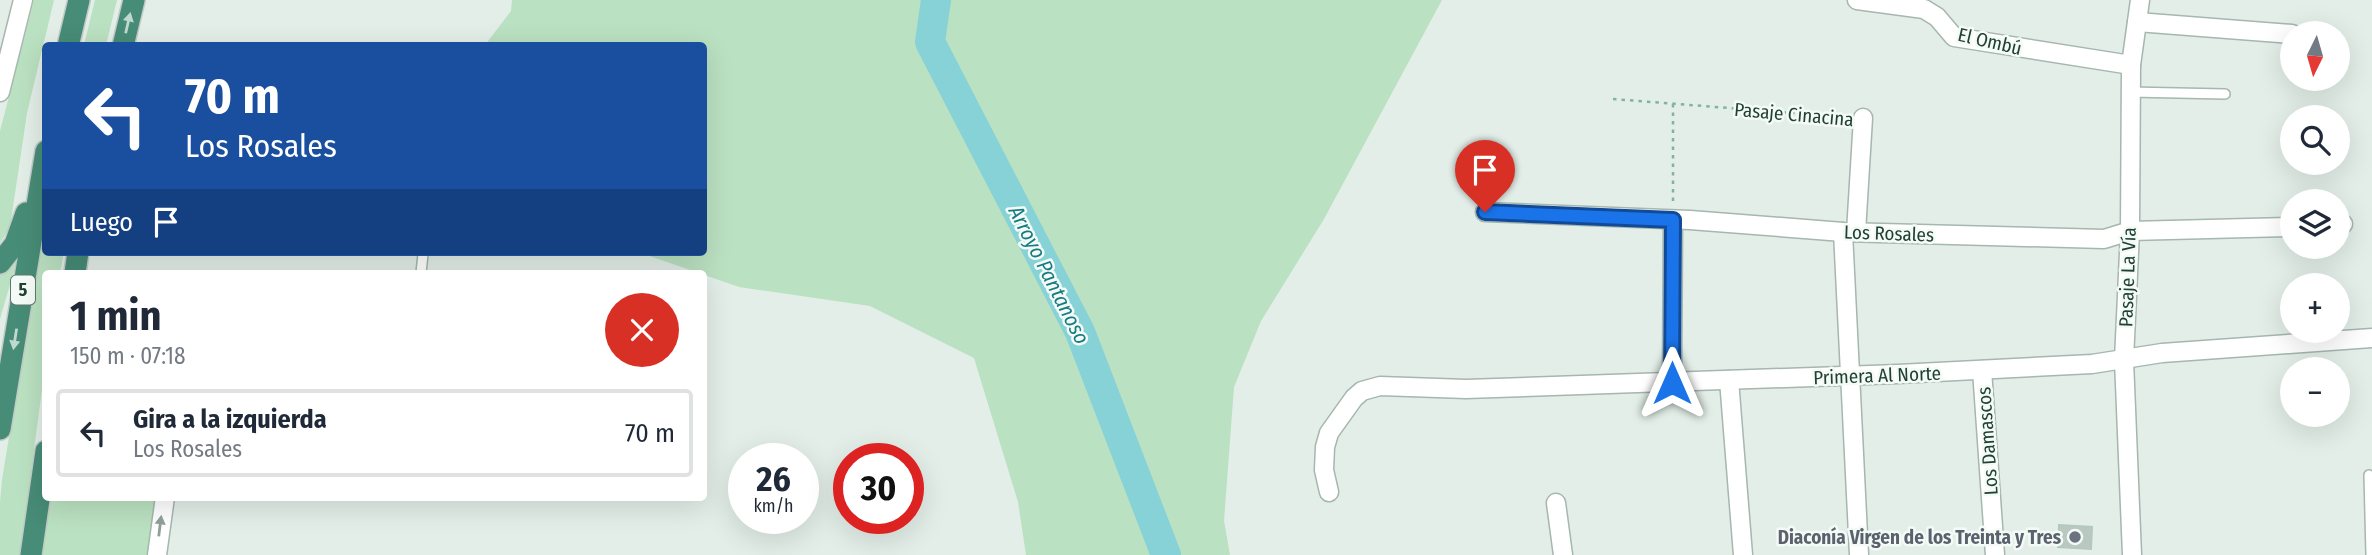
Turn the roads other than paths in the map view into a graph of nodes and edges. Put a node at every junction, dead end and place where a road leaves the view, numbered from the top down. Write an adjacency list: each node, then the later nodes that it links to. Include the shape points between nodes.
1 (23, 0): 11 (street)
2 (79, 0): 8 (highway)
3 (134, 0): 9 (highway, one-way to 3)
4 (1857, 0): 10 (street, El Ombú, via 1924,9 1954,37)
5 (2140, 0): 6 (street, Pasaje La Vía)
6 (2137, 22): 7 (street); 10 (street, Pasaje La Vía)
7 (2280, 33)
8 (69, 42)
9 (124, 42)
10 (2131, 65): 12 (street, Pasaje La Vía)
11 (0, 92)
12 (2130, 92): 13 (lane); 20 (street, Pasaje La Vía)
13 (2225, 94)
14 (1863, 118): 21 (street, Pasaje Cinacina)
15 (42, 165): 22 (highway, via 24,223)
16 (42, 172): 29 (highway, 5, one-way to 29)
17 (1485, 212): 18 (street, Los Rosales)
18 (1673, 220): 21 (street, Los Rosales); 28 (street)
19 (2280, 227): 20 (street, Los Rosales)
20 (2130, 230): 21 (street, Los Rosales, via 2104,239); 24 (street, Pasaje La Vía)
21 (1849, 232): 26 (street, Pasaje Cinacina)
22 (0, 263)
23 (2372, 338): 24 (street, Primera Al Norte, via 2162,353)
24 (2124, 360): 25 (street, Primera Al Norte); 41 (street, Pasaje La Vía)
25 (1982, 370): 26 (street, Primera Al Norte); 40 (street, Los Damascos)
26 (1849, 376): 27 (street, Primera Al Norte); 39 (street, Pasaje Cinacina)
27 (1729, 380): 28 (street, Primera Al Norte); 38 (street)
28 (1672, 383): 32 (street, Primera Al Norte, via 1465,389 1380,386 1362,391 1329,433 1324,470)
29 (0, 429)
30 (2369, 475): 42 (lane)
31 (42, 479): 35 (highway)
32 (1329, 492)
33 (164, 501): 36 (street, one-way to 33)
34 (1556, 503): 37 (street)
35 (31, 555)
36 (157, 555)
37 (1563, 555)
38 (1743, 555)
39 (1859, 555)
40 (1995, 555)
41 (2132, 555)
42 (2371, 555)

